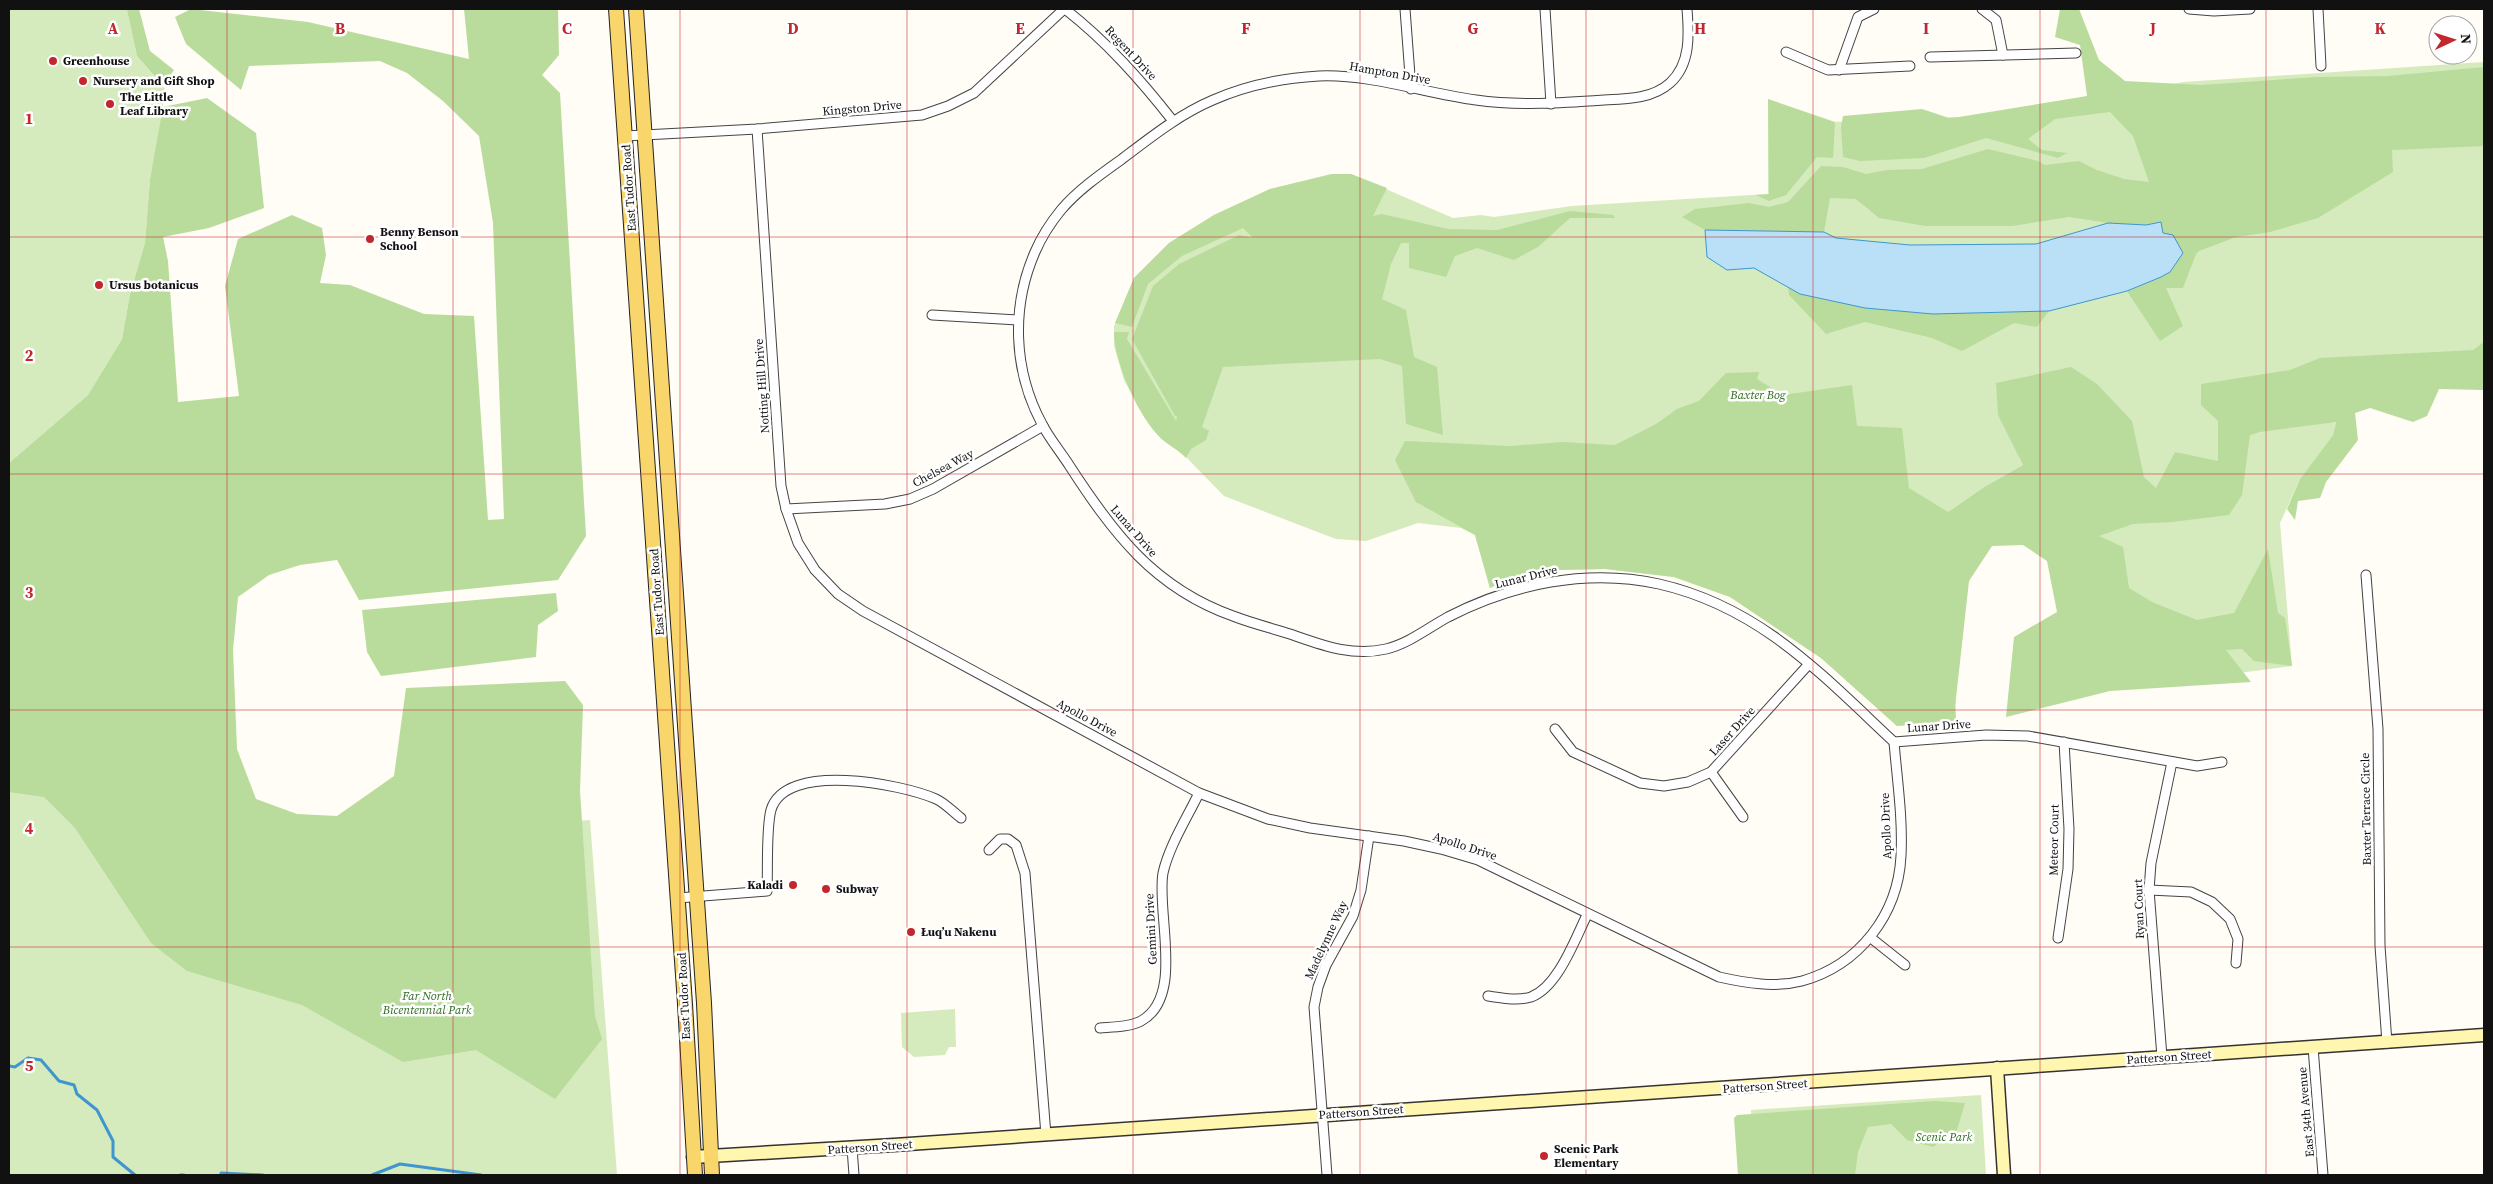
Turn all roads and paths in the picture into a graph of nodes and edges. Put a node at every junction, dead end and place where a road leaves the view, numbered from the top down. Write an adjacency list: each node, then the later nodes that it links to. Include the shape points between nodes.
1 (616, 9): 24 (main road, East Tudor Road)
2 (636, 9): 23 (main road, East Tudor Road)
3 (1065, 9): 21 (street, Regent Drive, via 1138,76); 22 (street, Kingston Drive, via 974,93 948,106 922,115)
4 (1405, 9): 19 (street)
5 (1545, 9): 20 (street)
6 (1687, 9): 20 (street, Hampton Drive, via 1689,38 1686,55 1678,74 1668,85 1638,98)
7 (1874, 9): 18 (street, via 1858,17)
8 (1982, 9): 14 (street, via 1996,20)
9 (2189, 9): 10 (street)
10 (2250, 9)
11 (2318, 9): 17 (street)
12 (1786, 52): 18 (street, via 1828,70)
13 (2076, 53): 14 (street)
14 (2003, 55): 15 (street)
15 (1930, 57)
16 (1910, 66): 18 (street)
17 (2321, 66)
18 (1839, 70)
19 (1411, 89): 20 (street, Hampton Drive, via 1480,101); 21 (street, Hampton Drive, via 1360,78 1290,78 1252,86 1212,100)
20 (1551, 104)
21 (1173, 121): 26 (street, Hampton Drive, via 1090,182 1061,210 1036,249 1022,290)
22 (757, 129): 23 (street, Kingston Drive); 28 (street, Notting Hill Drive, via 781,486)
23 (644, 135): 24 (street, Kingston Drive); 44 (main road, East Tudor Road)
24 (626, 136): 45 (main road, East Tudor Road)
25 (932, 315): 26 (street)
26 (1018, 320): 27 (street, Lunar Drive, via 1026,389)
27 (1043, 426): 28 (street, Chelsea Way, via 910,499 885,504); 31 (street, Lunar Drive, via 1111,527 1155,573 1200,602 1230,616 1339,650 1363,652 1391,648 1477,603 1529,586 1579,578 1619,578 1659,584 1737,612 1774,635)
28 (786, 509): 30 (street, Notting Hill Drive, via 798,543 815,570 838,594)
29 (2366, 575): 54 (street, Baxter Terrace Circle, via 2378,729 2380,946)
30 (863, 611): 38 (street, Apollo Drive)
31 (1809, 664): 33 (street, Lunar Drive); 37 (street, Laser Drive)
32 (1555, 728): 37 (street, Laser Drive, via 1572,752 1640,784 1664,786 1688,782)
33 (1894, 742): 34 (street, Lunar Drive, via 1986,735 2028,736); 47 (street, Apollo Drive, via 1901,856 1898,881)
34 (2064, 742): 35 (street, Lunar Drive); 48 (street, Meteor Court, via 2068,869)
35 (2172, 762): 36 (street, Lunar Drive, via 2197,766); 43 (street, Ryan Court, via 2151,863)
36 (2222, 762)
37 (1711, 772): 39 (street)
38 (1199, 793): 41 (street, Apollo Drive, via 1268,819); 52 (street, Gemini Drive, via 1164,872 1161,890 1167,962 1164,988 1152,1014 1140,1022)
39 (1744, 817)
40 (961, 818): 44 (street, via 937,800 872,782 819,781 786,789 771,809 767,890)
41 (1369, 836): 46 (street, Apollo Drive, via 1441,849 1478,860); 58 (street, Madelynne Way, via 1361,890 1353,916 1333,950 1318,987 1314,1007)
42 (989, 850): 59 (street, via 1000,839 1008,839 1016,845 1025,872)
43 (2149, 890): 49 (street, via 2191,892 2212,902 2230,920 2238,939); 56 (street, Ryan Court)
44 (697, 897): 45 (street); 61 (main road, East Tudor Road)
45 (678, 898): 62 (main road, East Tudor Road)
46 (1588, 915): 47 (street, Apollo Drive, via 1719,977 1745,983 1802,981 1850,958); 51 (street, via 1558,973 1543,990 1530,997 1514,999)
47 (1871, 938): 50 (street)
48 (2058, 938)
49 (2236, 963)
50 (1905, 965)
51 (1488, 996)
52 (1100, 1028)
53 (2484, 1035): 54 (street, Patterson Street)
54 (2387, 1043): 55 (street, Patterson Street)
55 (2313, 1047): 56 (street, Patterson Street); 68 (street, East 34th Avenue)
56 (2162, 1057): 57 (street, Patterson Street)
57 (1997, 1068): 58 (street, Patterson Street); 67 (street)
58 (1322, 1114): 59 (street, Patterson Street); 66 (street, Madelynne Way)
59 (1046, 1134): 60 (street, Patterson Street)
60 (852, 1148): 61 (street, Patterson Street); 65 (street)
61 (710, 1156): 62 (street, Patterson Street); 64 (main road, East Tudor Road)
62 (694, 1157): 63 (main road, East Tudor Road)
63 (695, 1175)
64 (712, 1175)
65 (854, 1175)
66 (1327, 1175)
67 (2004, 1175)
68 (2323, 1175)

